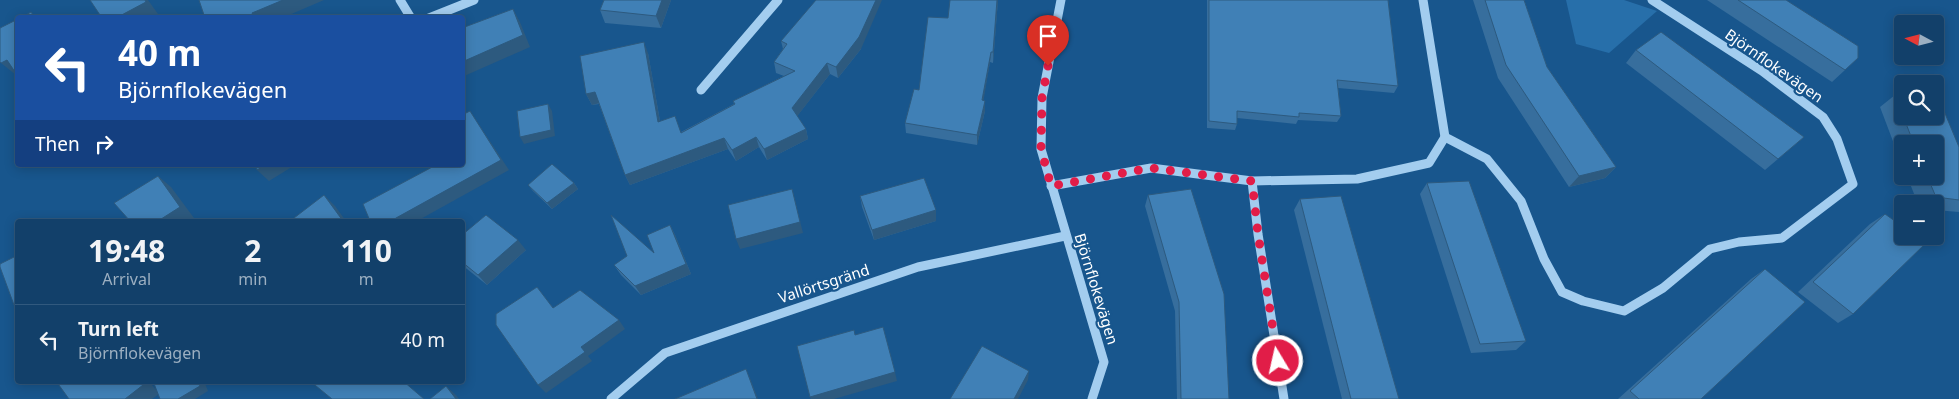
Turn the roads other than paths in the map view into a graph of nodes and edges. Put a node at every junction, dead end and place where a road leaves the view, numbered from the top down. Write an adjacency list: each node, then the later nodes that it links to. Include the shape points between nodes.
1 (400, 0): 7 (street)
2 (474, 0): 8 (street)
3 (778, 0): 9 (street)
4 (1061, 0): 12 (street, Björnflokevägen, via 1042,98 1041,149)
5 (1423, 0): 10 (street)
6 (1652, 0): 10 (street, Björnflokevägen, via 1762,71 1823,117 1837,140 1853,184 1782,238 1739,242 1710,249 1663,288 1624,311 1562,292 1544,259 1521,201 1487,159)
7 (409, 15)
8 (436, 15)
9 (701, 90)
10 (1445, 137): 11 (street, via 1429,163 1357,179)
11 (1252, 181): 12 (street, via 1151,168); 16 (street)
12 (1051, 186): 13 (street, Björnflokevägen)
13 (1065, 236): 14 (street, Vallörtsgränd, via 918,267 665,353); 15 (street, Björnflokevägen, via 1104,362)
14 (611, 399)
15 (1092, 399)
16 (1284, 399)

